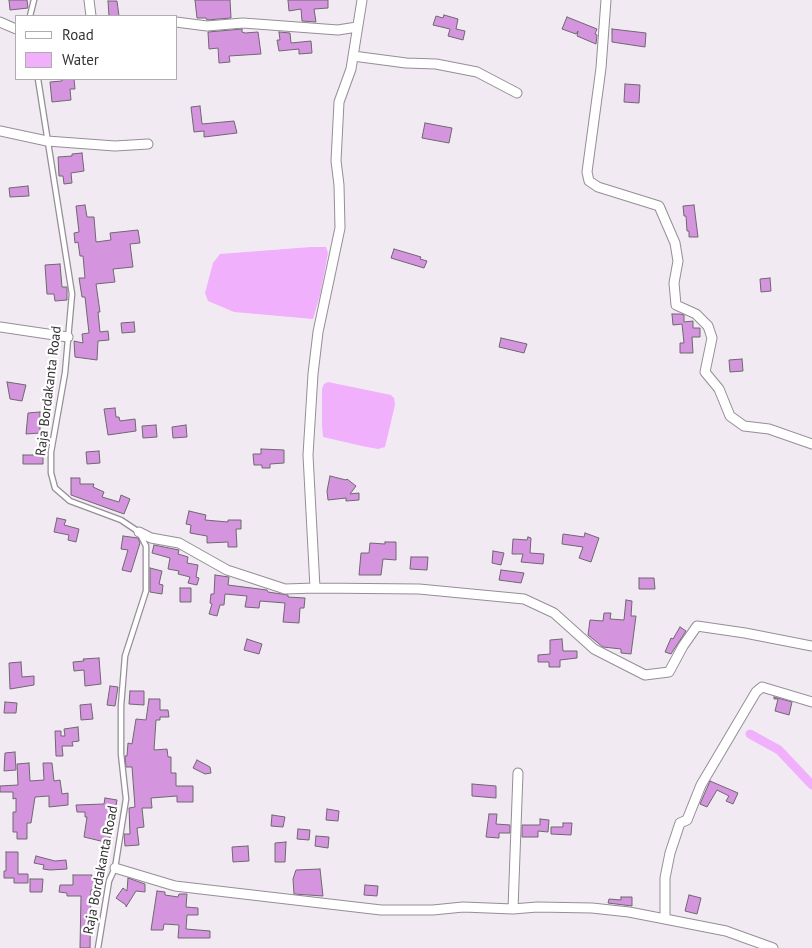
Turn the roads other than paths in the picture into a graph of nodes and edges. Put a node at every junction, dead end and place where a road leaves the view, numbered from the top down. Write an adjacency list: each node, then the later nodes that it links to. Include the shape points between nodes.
1 (34, 0): 5 (lane)
2 (89, 0): 6 (street)
3 (362, 0): 9 (street)
4 (606, 0): 19 (street, via 587,172 590,181 598,187 659,206 675,243 678,261 674,283 676,305 696,314 708,326 712,338 705,372 719,389 730,416 744,426 769,429)
5 (30, 15)
6 (91, 15)
7 (0, 22): 10 (street)
8 (178, 22): 9 (street, via 338,30)
9 (357, 27): 11 (street)
10 (15, 29)
11 (353, 56): 13 (street, via 436,64 477,72); 21 (street, via 339,102 336,160 340,228 318,332 313,374 308,455)
12 (38, 80): 15 (lane, Raja Bordakanta Road)
13 (517, 93)
14 (0, 131): 15 (street)
15 (47, 141): 16 (street, via 115,146); 18 (lane, Raja Bordakanta Road, via 72,294)
16 (148, 144)
17 (0, 327): 18 (street)
18 (68, 337): 20 (lane, Raja Bordakanta Road, via 51,452 55,488 70,501 121,520)
19 (812, 444)
20 (139, 532): 21 (street, via 151,538 179,543 227,570 285,589); 25 (lane, Raja Bordakanta Road, via 146,546 146,591 125,656 121,754 126,800)
21 (315, 588): 22 (street, via 419,589 524,600 554,613 594,649 645,675 669,672 697,626)
22 (812, 646)
23 (812, 702): 27 (street, via 762,687 756,692 701,785 668,863)
24 (518, 774): 26 (street)
25 (115, 868): 26 (street, via 175,886 381,910); 28 (lane, Raja Bordakanta Road, via 109,881)
26 (513, 909): 27 (street, via 592,908)
27 (665, 919): 29 (street, via 726,931)
28 (98, 948)
29 (773, 948)

